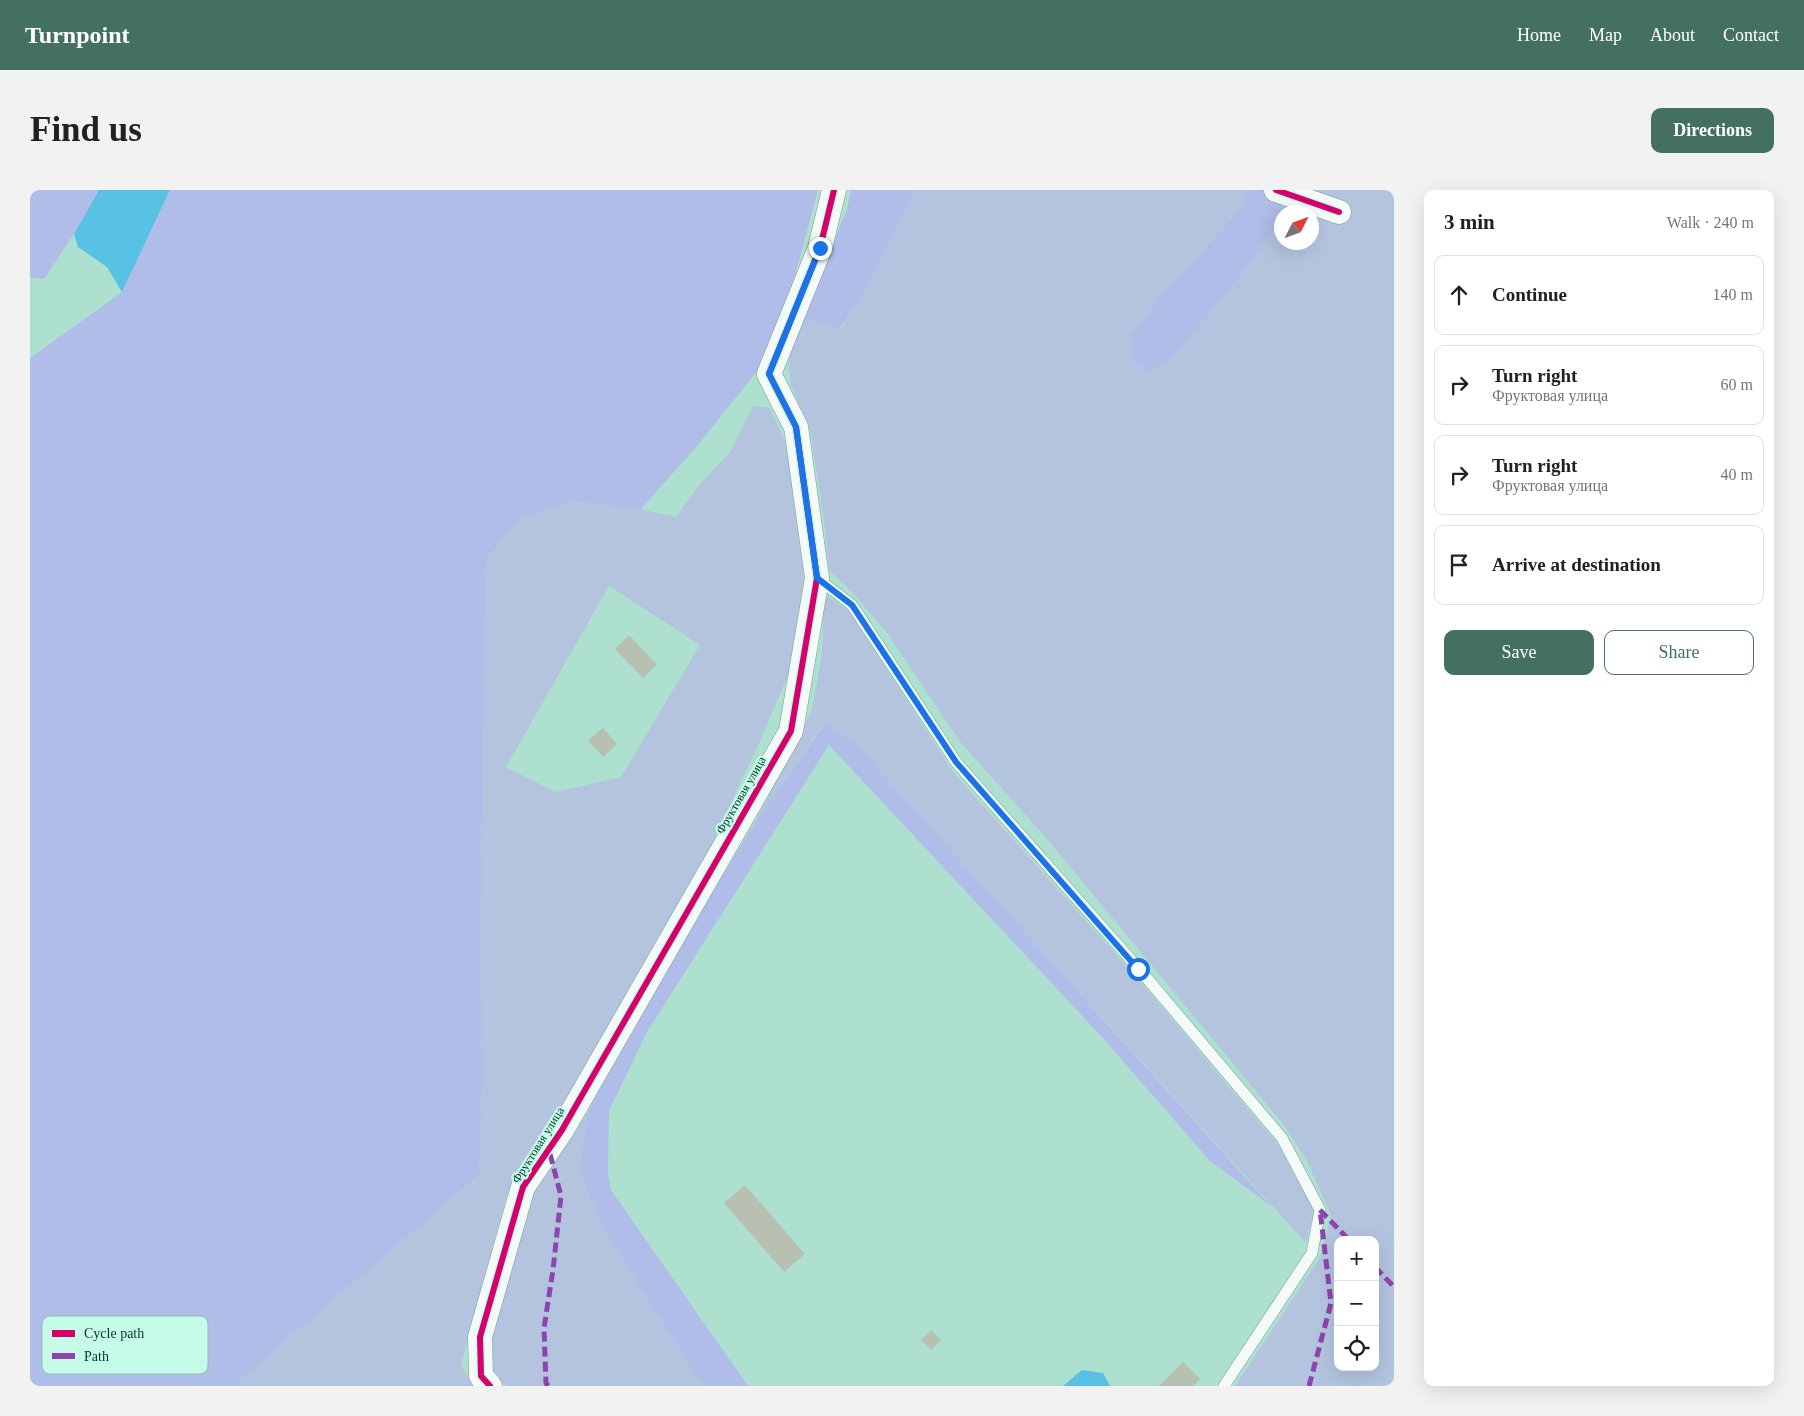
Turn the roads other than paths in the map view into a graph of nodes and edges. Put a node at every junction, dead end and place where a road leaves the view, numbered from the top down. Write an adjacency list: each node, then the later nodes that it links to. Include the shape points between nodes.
1 (834, 190): 4 (street, Фруктовая улица, via 820,248 769,374 796,427)
2 (1276, 190): 3 (street)
3 (1339, 212)
4 (817, 578): 5 (street, Фруктовая улица, via 791,731 562,1130 523,1187 480,1337); 6 (lane, via 852,605 956,762 1282,1138 1320,1210 1312,1253)
5 (486, 1381)
6 (1224, 1386)

